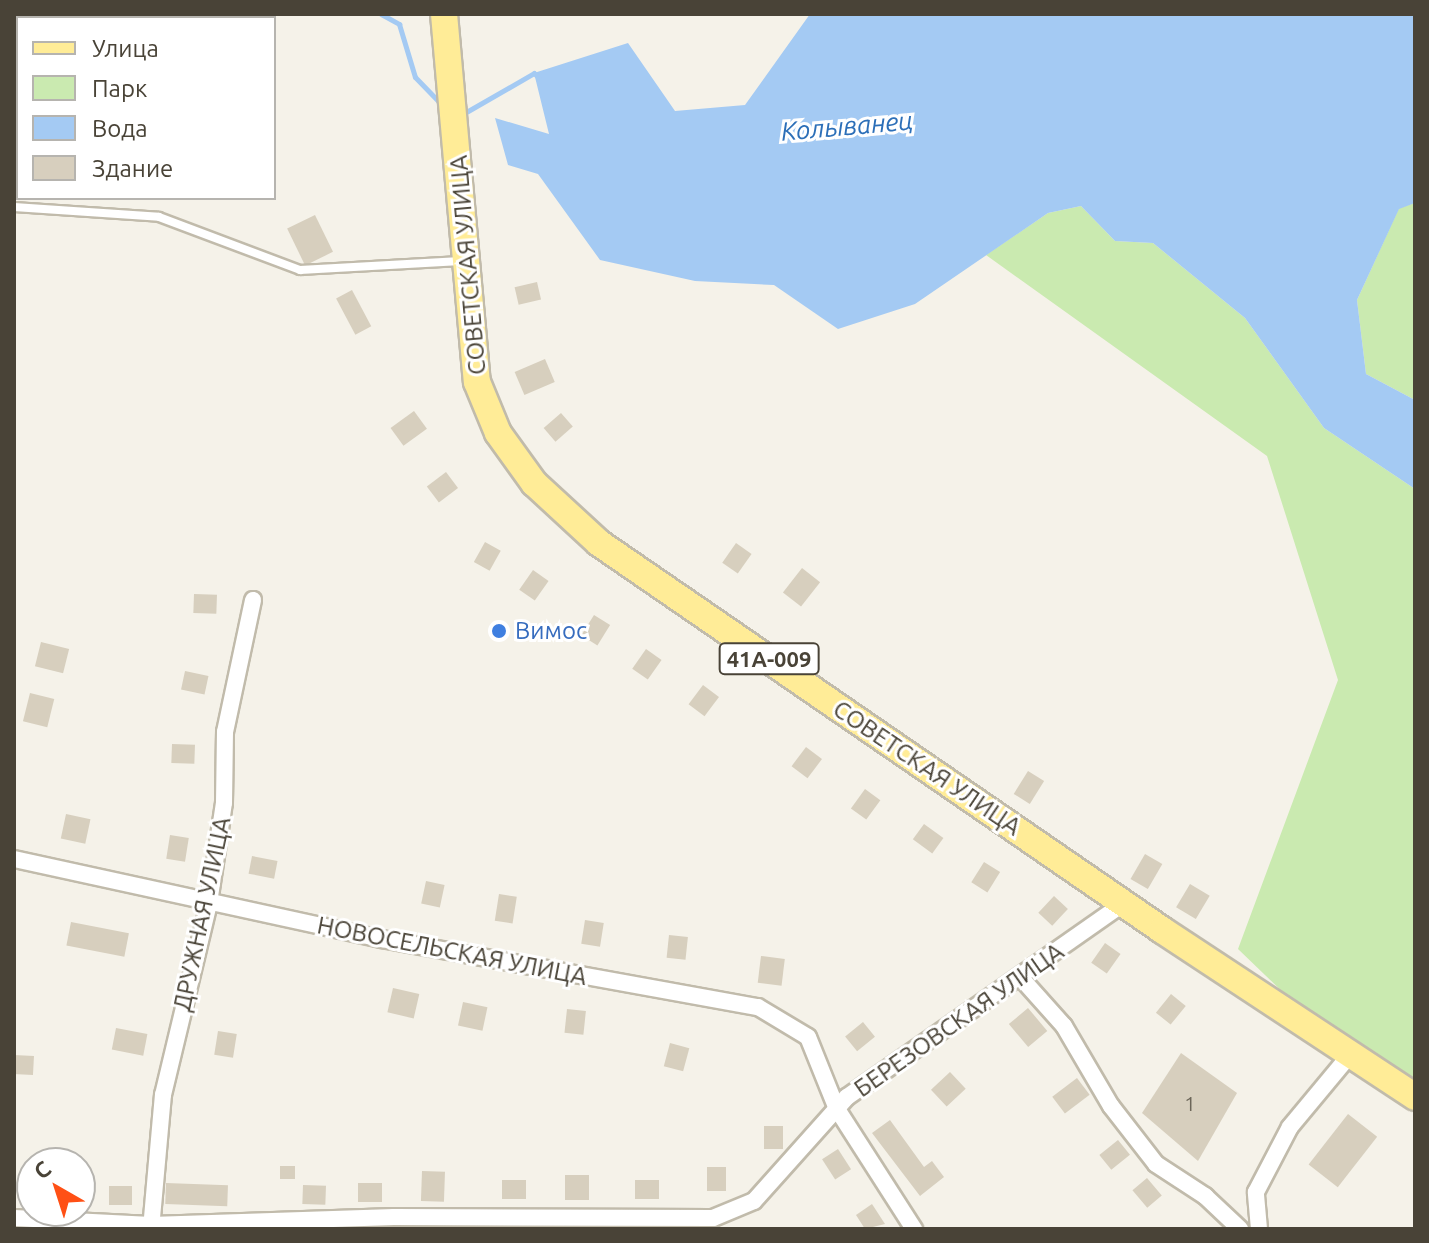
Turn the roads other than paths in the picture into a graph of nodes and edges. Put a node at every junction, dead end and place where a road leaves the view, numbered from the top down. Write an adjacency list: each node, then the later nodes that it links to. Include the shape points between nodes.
1 (444, 14): 3 (main road, СОВЕТСКАЯ УЛИЦА / 41А-009)
2 (14, 207): 3 (lane, via 159,217 300,270)
3 (466, 261): 7 (main road, СОВЕТСКАЯ УЛИЦА / 41А-009, via 477,382 498,433 534,483 599,543)
4 (253, 600): 6 (street, ДРУЖНАЯ УЛИЦА, via 225,732 224,803)
5 (14, 859): 6 (street, НОВОСЕЛЬСКАЯ УЛИЦА)
6 (209, 903): 11 (street, НОВОСЕЛЬСКАЯ УЛИЦА, via 758,1007 808,1037); 14 (street, ДРУЖНАЯ УЛИЦА, via 163,1095)
7 (1124, 903): 8 (street, БЕРЕЗОВСКАЯ УЛИЦА); 9 (main road, СОВЕТСКАЯ УЛИЦА / 41А-009)
8 (1022, 979): 11 (street, БЕРЕЗОВСКАЯ УЛИЦА); 16 (street, via 1064,1026 1111,1106 1156,1164 1205,1196)
9 (1349, 1056): 10 (main road, СОВЕТСКАЯ УЛИЦА / 41А-009); 17 (street, via 1290,1127 1256,1192)
10 (1415, 1097)
11 (837, 1109): 13 (street, БЕРЕЗОВСКАЯ УЛИЦА, via 754,1201 713,1218); 15 (street, НОВОСЕЛЬСКАЯ УЛИЦА)
12 (14, 1218): 14 (street, БЕРЕЗОВСКАЯ УЛИЦА)
13 (660, 1225): 14 (street, БЕРЕЗОВСКАЯ УЛИЦА, via 394,1217)
14 (151, 1227)
15 (914, 1229)
16 (1240, 1229)
17 (1259, 1229)

